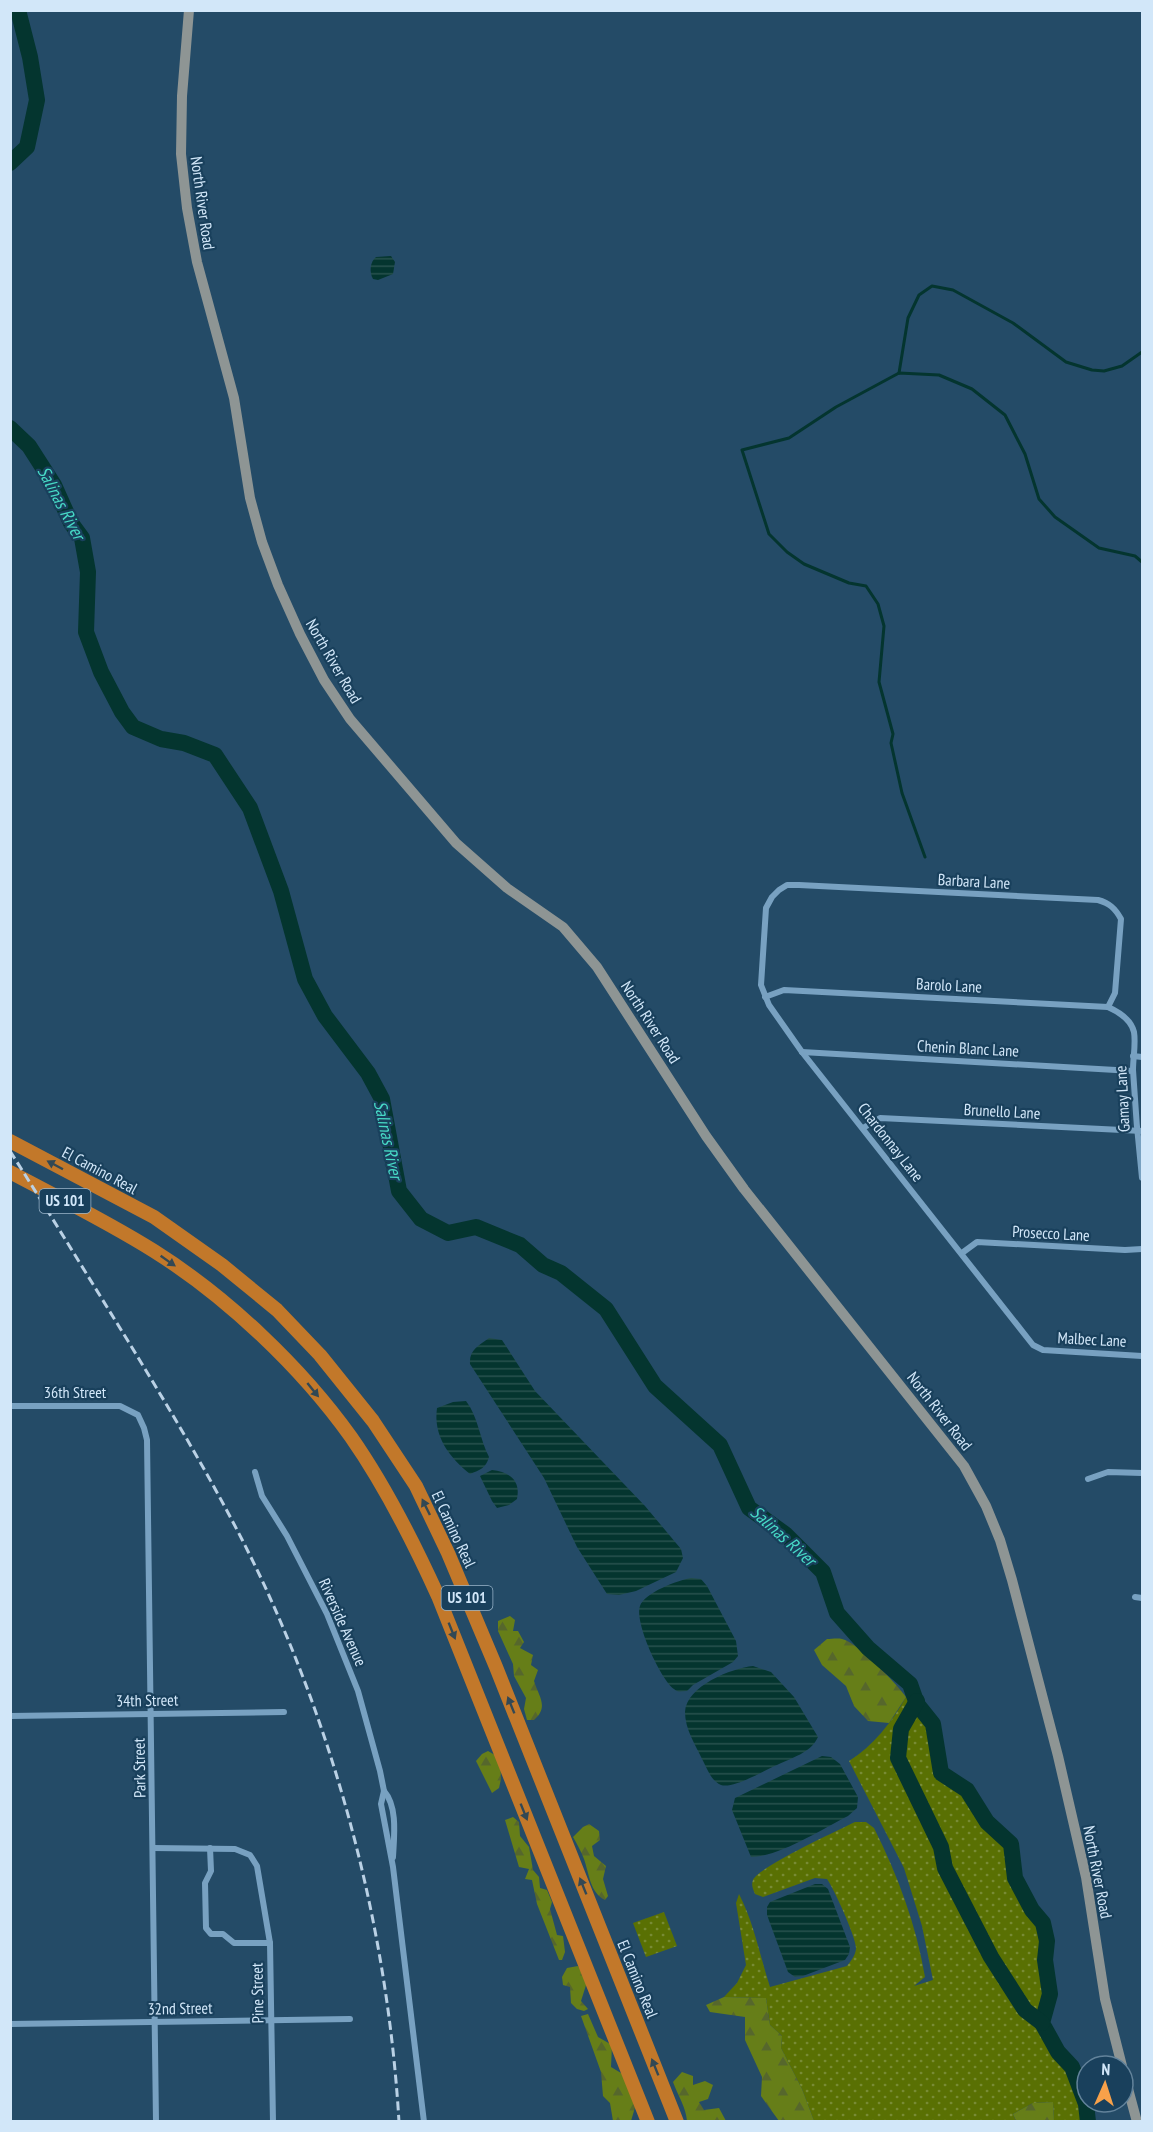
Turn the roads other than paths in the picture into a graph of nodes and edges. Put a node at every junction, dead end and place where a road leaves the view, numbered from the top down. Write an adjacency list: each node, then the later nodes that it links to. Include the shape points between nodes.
1 (189, 10): 35 (main road, North River Road, via 181,154 187,208 197,262 234,398 250,498 270,562 300,634 350,719 456,843 507,888 563,927 597,967 744,1189 964,1466 986,1506 1012,1580 1083,1866 1105,1999)
2 (765, 936): 3 (street, Chardonnay Lane, via 761,985); 4 (street, Barbara Lane, via 766,908 787,885 1098,900 1121,919 1115,993)
3 (765, 997): 4 (street, Barolo Lane, via 784,990); 5 (street, Chardonnay Lane)
4 (1108, 1007): 6 (street, Gamay Lane, via 1128,1020 1134,1032)
5 (802, 1052): 8 (street, Chenin Blanc Lane); 9 (street, Chardonnay Lane)
6 (1133, 1056): 7 (street); 8 (street, Gamay Lane)
7 (1143, 1057)
8 (1133, 1071): 10 (street, Gamay Lane)
9 (863, 1128): 10 (street, Brunello Lane, via 880,1118); 15 (street, Chardonnay Lane)
10 (1139, 1131): 13 (street, Gamay Lane)
11 (10, 1141): 40 (highway, El Camino Real / US 101, one-way to 11, via 448,1552 416,1486 373,1421 320,1354 278,1310 222,1265 154,1217)
12 (10, 1172): 39 (highway, US 101, one-way to 39, via 119,1230 213,1294 300,1373 351,1437 411,1538 438,1596)
13 (1143, 1178)
14 (1143, 1249): 15 (street, Prosecco Lane, via 977,1242)
15 (962, 1253): 16 (street, Chardonnay Lane)
16 (1039, 1348): 17 (street, Malbec Lane)
17 (1143, 1356)
18 (10, 1406): 19 (street, 36th Street, via 108,1405)
19 (138, 1415): 26 (street, Park Street, via 147,1440)
20 (255, 1472): 38 (street, Riverside Avenue, via 262,1496 327,1614 358,1691 380,1771 384,1791 381,1804 393,1867)
21 (1143, 1473): 22 (street, via 1108,1472)
22 (1088, 1479)
23 (1135, 1597): 24 (street)
24 (1143, 1599)
25 (284, 1712): 26 (street, 34th Street)
26 (151, 1714): 27 (street, 34th Street); 28 (street, Park Street)
27 (10, 1716)
28 (153, 1848): 29 (street); 33 (street, Park Street)
29 (210, 1848): 30 (street, Pine Street, via 235,1849 250,1855 257,1866); 30 (street, via 211,1871 205,1883 206,1928 234,1943)
30 (270, 1942): 32 (street, Pine Street)
31 (350, 2019): 32 (street, 32nd Street)
32 (271, 2020): 33 (street, 32nd Street); 37 (street, Pine Street)
33 (155, 2022): 34 (street, 32nd Street); 36 (street, Park Street)
34 (10, 2025)
35 (1119, 2054)
36 (156, 2121)
37 (273, 2121)
38 (424, 2121)
39 (648, 2121)
40 (677, 2121)

